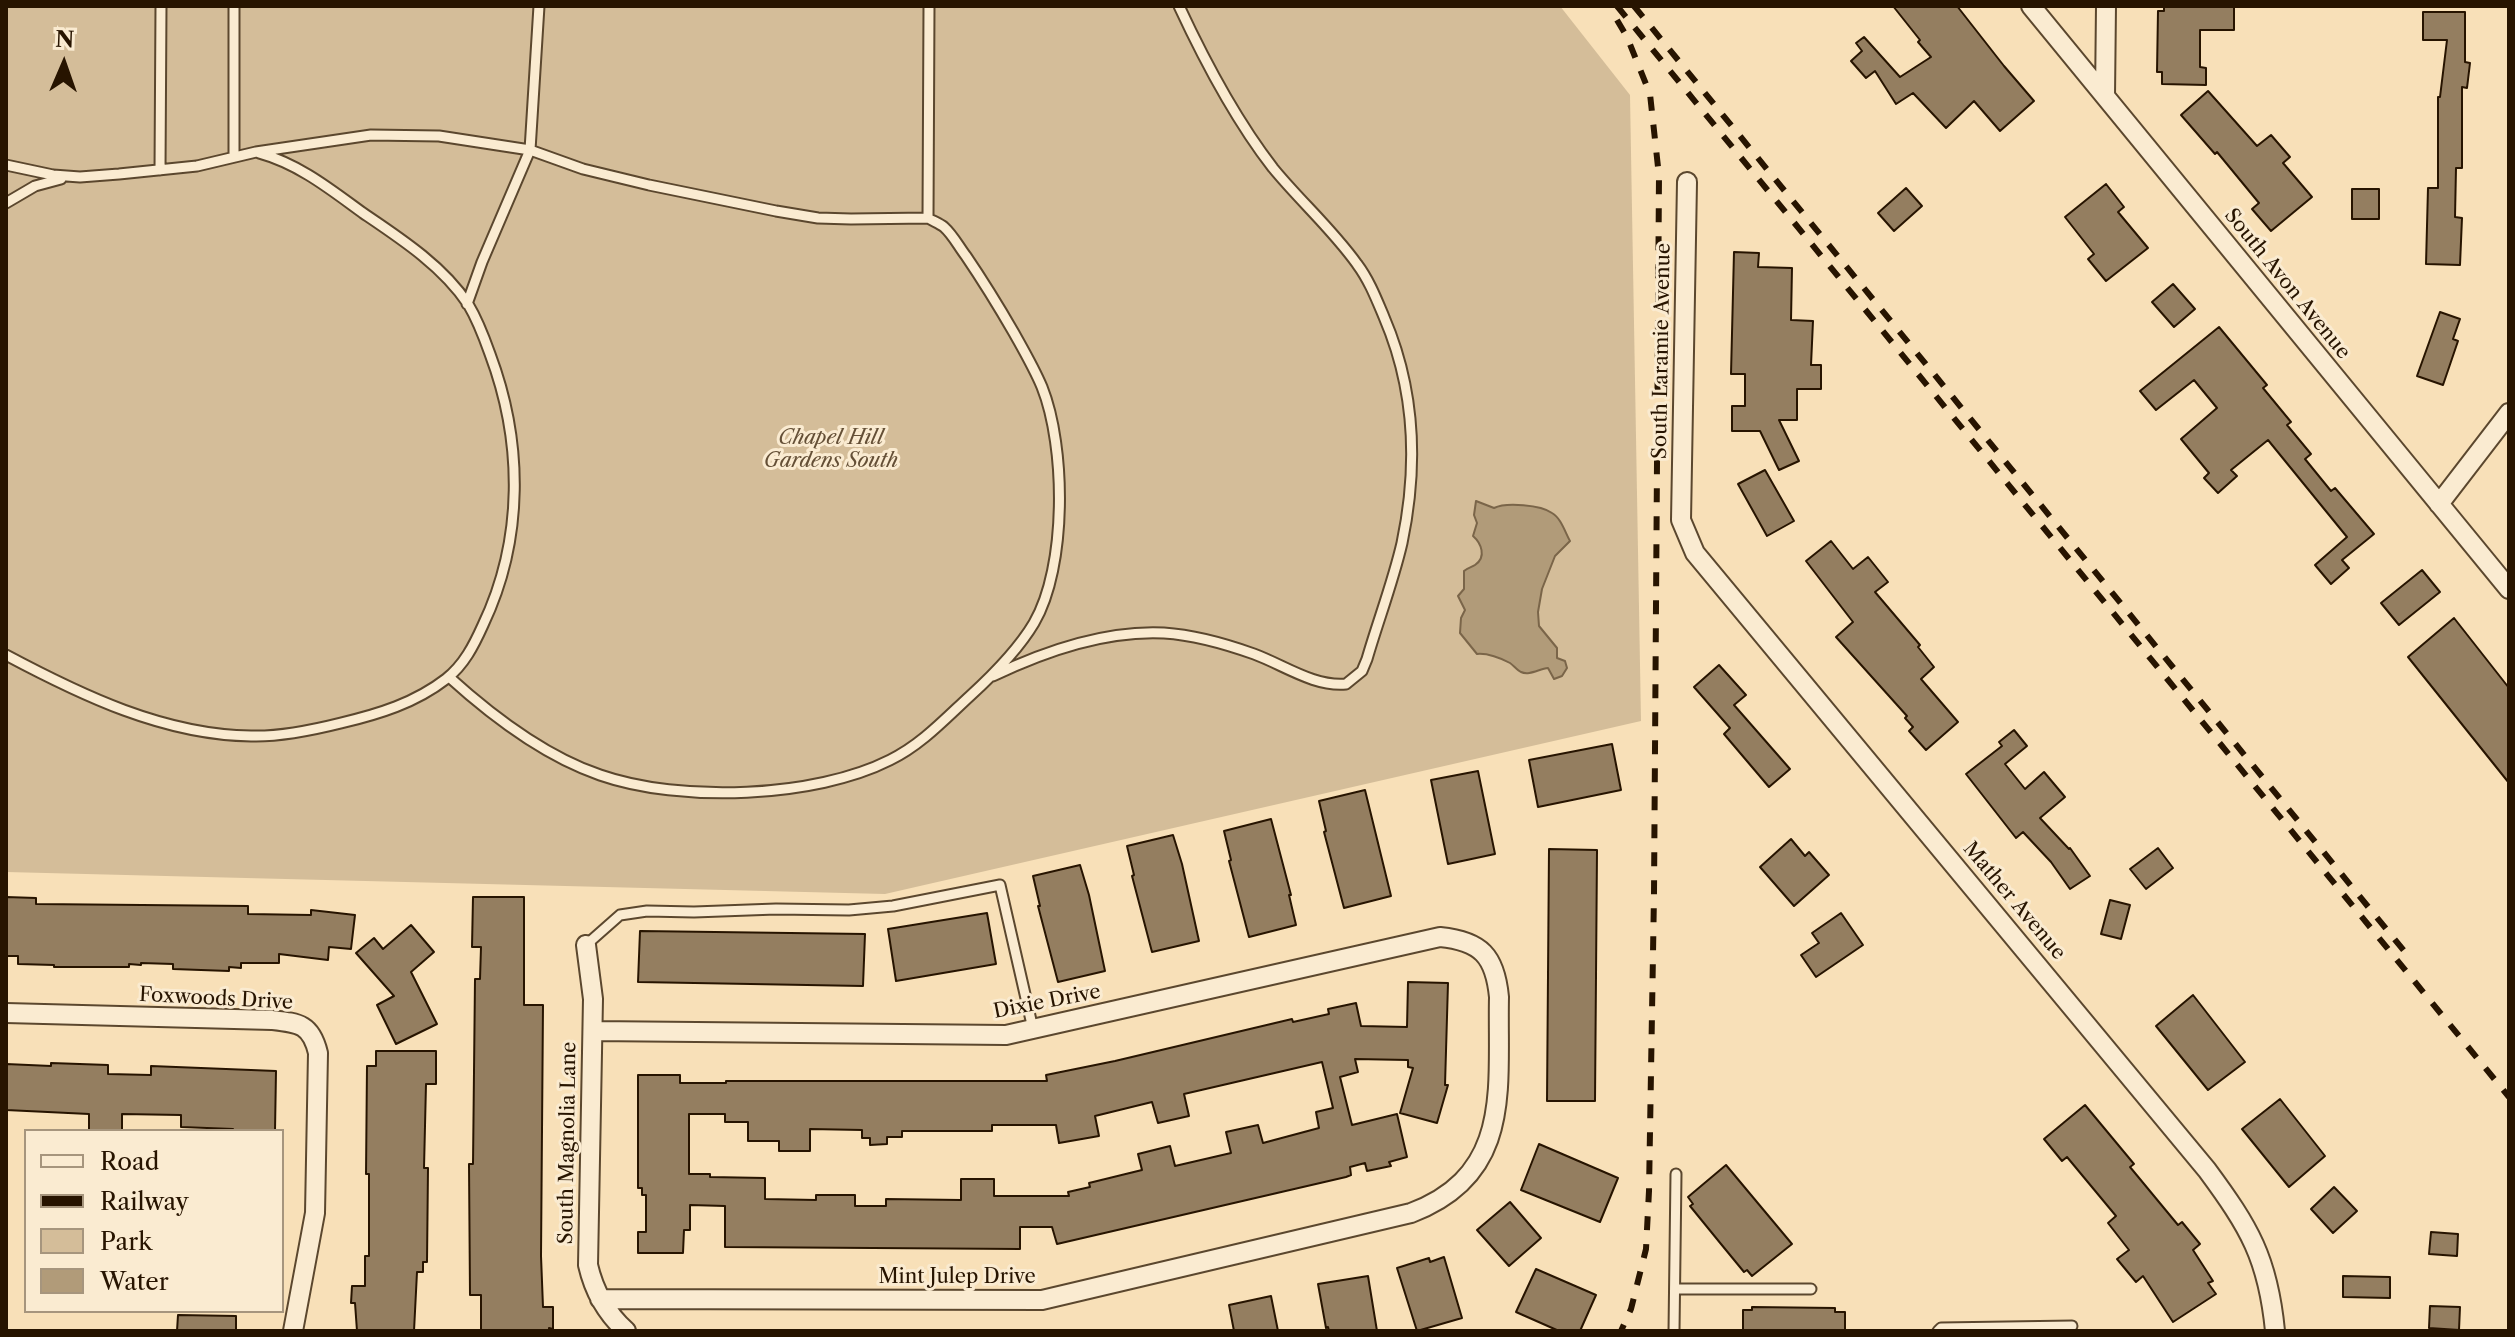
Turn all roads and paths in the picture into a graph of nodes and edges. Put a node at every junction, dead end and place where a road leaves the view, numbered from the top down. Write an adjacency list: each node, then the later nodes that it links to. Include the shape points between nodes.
1 (161, 6): 13 (lane)
2 (234, 6): 11 (lane)
3 (539, 6): 9 (lane)
4 (929, 6): 17 (lane)
5 (1179, 6): 25 (lane, via 1213,76 1254,141 1358,265 1392,335 1408,393 1412,448 1401,546 1367,659 1346,684 1326,683 1253,654 1164,633 1051,651)
6 (2031, 6): 8 (street, South Avon Avenue)
7 (2106, 6): 8 (street)
8 (2105, 96): 20 (street, South Avon Avenue)
9 (530, 150): 10 (lane, via 405,134); 17 (lane, via 596,172 776,211 818,218); 18 (lane)
10 (256, 152): 11 (lane); 18 (lane, via 298,168 390,232)
11 (234, 156): 13 (lane)
12 (6, 165): 14 (lane)
13 (160, 170): 14 (lane)
14 (80, 177): 16 (lane, via 35,186)
15 (1687, 182): 21 (street, South Laramie Avenue)
16 (6, 203)
17 (928, 218): 25 (lane, via 944,227 1011,327 1042,388 1055,439 1059,536 1054,566 1034,623)
18 (467, 304): 24 (lane, via 503,392 516,496 498,588 473,646)
19 (2509, 413): 20 (street)
20 (2439, 504): 22 (street, South Avon Avenue)
21 (1681, 520): 41 (street, Mather Avenue, via 1695,553 2230,1201 2258,1248)
22 (2509, 589)
23 (6, 655): 24 (lane, via 93,698 158,722 254,737 325,727 392,709)
24 (449, 677): 25 (lane, via 526,737 578,767 666,788 742,792 836,781 891,760 933,731)
25 (990, 678)
26 (586, 945): 28 (lane, via 620,915 647,911 849,910 1000,885); 29 (street, South Magnolia Lane)
27 (6, 1013): 37 (street, Foxwoods Drive, via 272,1020 310,1031 318,1063 315,1213)
28 (1033, 1029): 29 (street, Dixie Drive, via 989,1036); 31 (street, Dixie Drive, via 1427,939 1473,944 1492,964 1497,980 1496,1116 1482,1156)
29 (593, 1031): 34 (street, South Magnolia Lane, via 587,1253)
30 (1676, 1174): 32 (lane)
31 (1444, 1198): 34 (street, Mint Julep Drive, via 1411,1213 1042,1300)
32 (1675, 1289): 33 (lane); 39 (lane)
33 (1811, 1289)
34 (600, 1299): 38 (street, South Magnolia Lane)
35 (2072, 1326): 36 (lane)
36 (1974, 1329): 40 (lane)
37 (293, 1331)
38 (626, 1331)
39 (1674, 1331)
40 (1938, 1331)
41 (2275, 1331)

